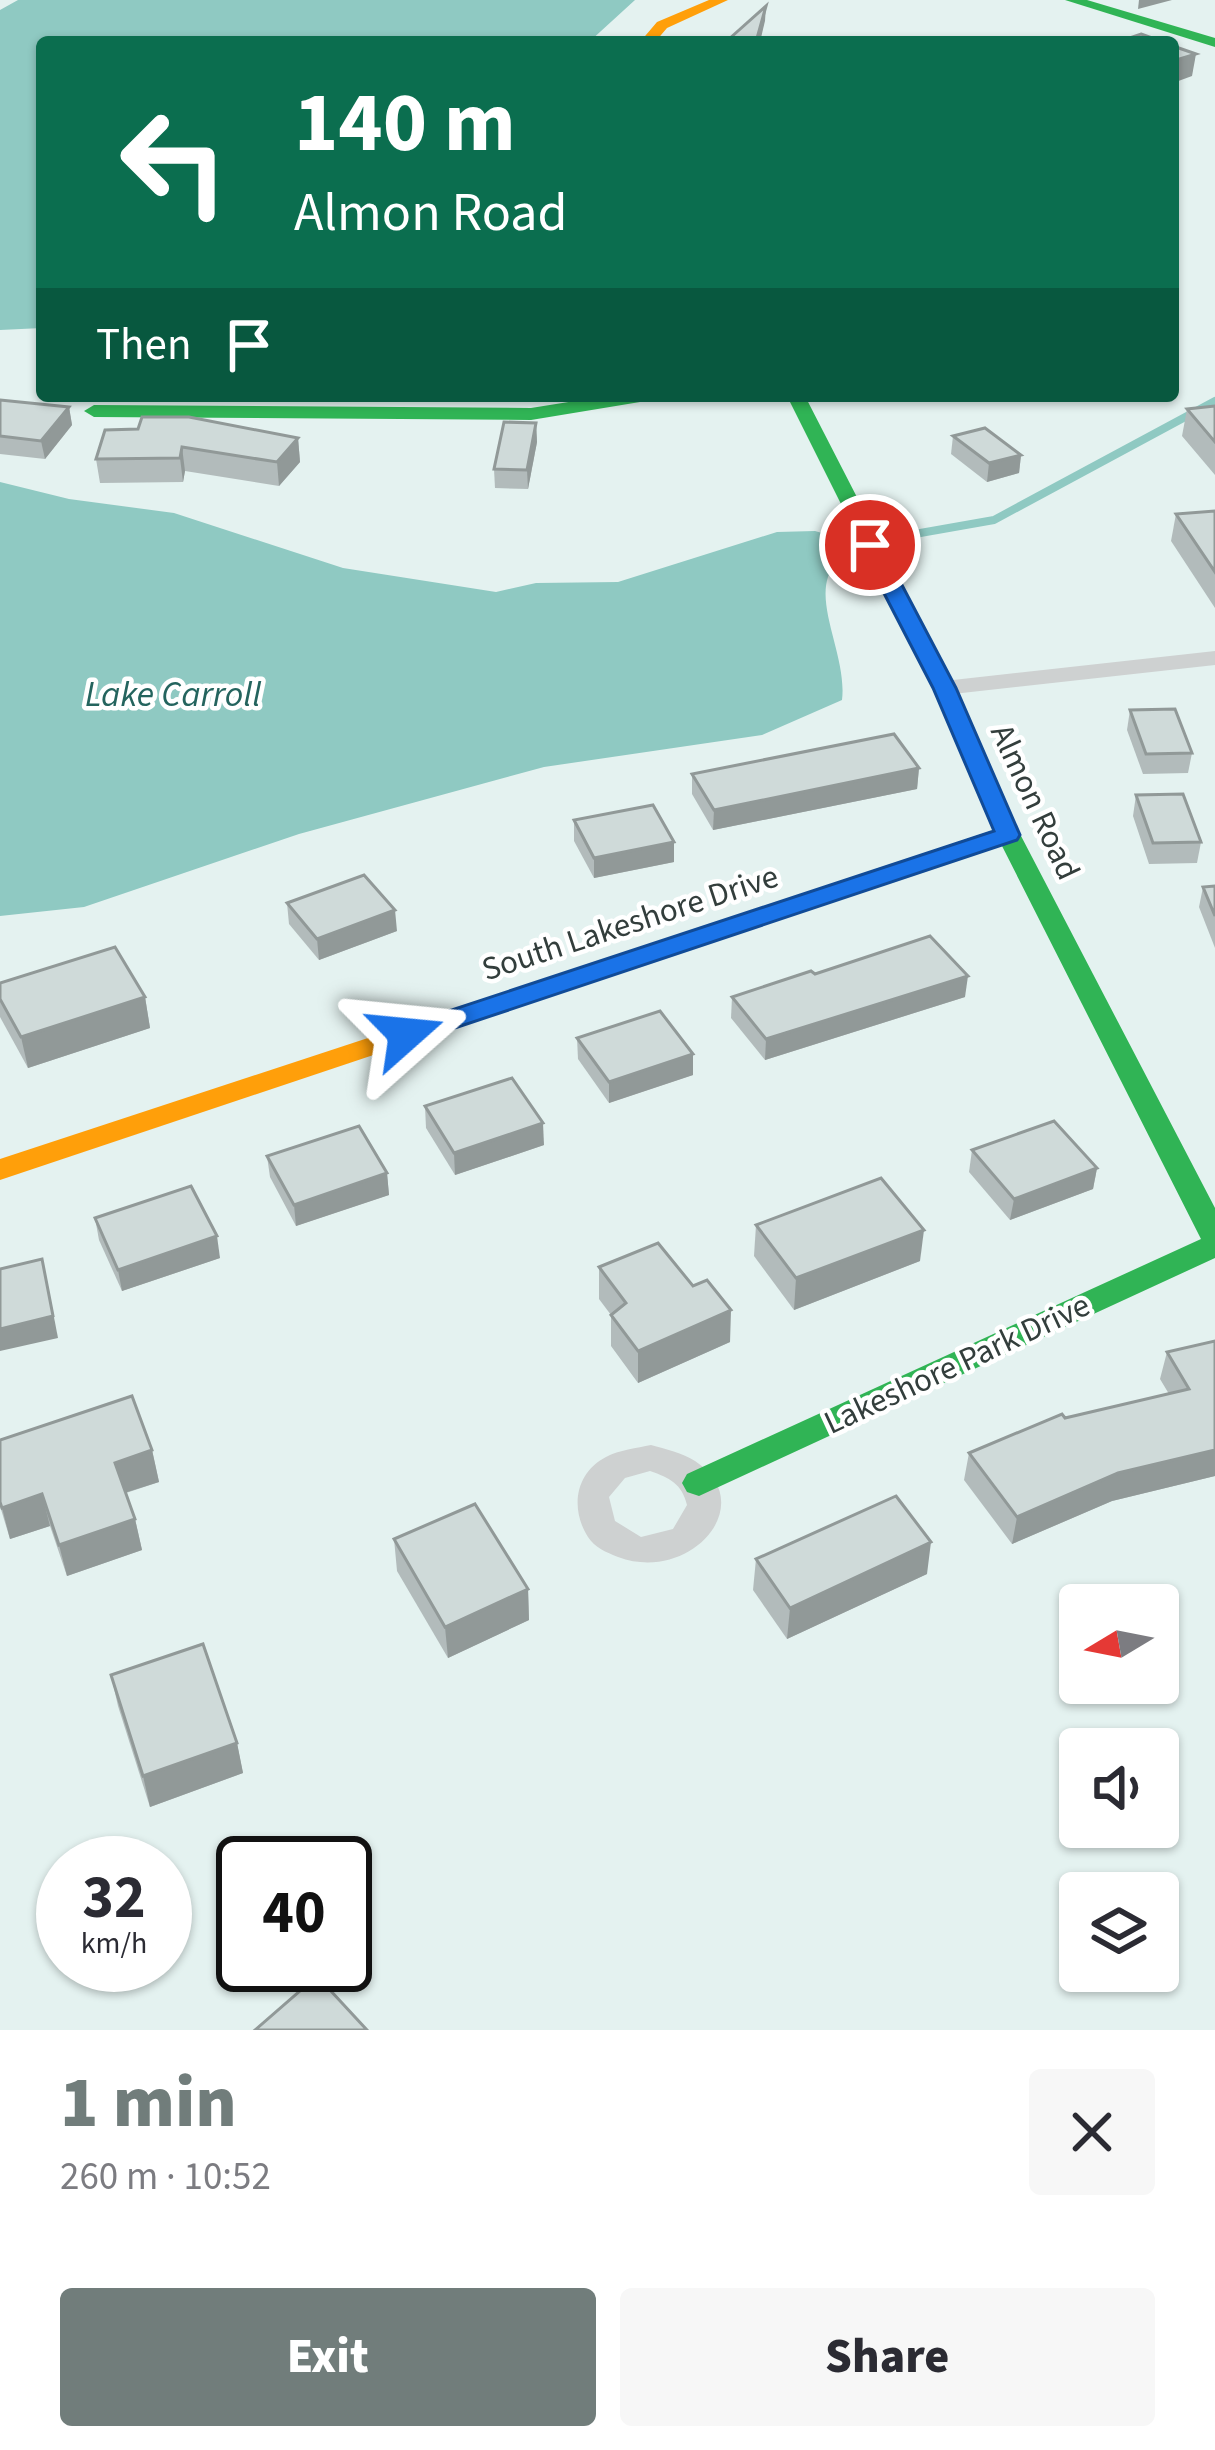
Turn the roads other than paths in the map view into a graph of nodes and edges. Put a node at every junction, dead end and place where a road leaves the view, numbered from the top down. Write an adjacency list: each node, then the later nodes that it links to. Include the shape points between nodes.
1 (722, 0): 3 (street)
2 (1072, 0): 4 (street)
3 (652, 36)
4 (1215, 43)
5 (604, 402): 7 (street, via 531,414)
6 (799, 402): 9 (street, Almon Road)
7 (94, 411)
8 (1215, 658): 9 (street)
9 (944, 688): 10 (street, Almon Road)
10 (1008, 835): 11 (street, South Lakeshore Drive); 12 (street, Almon Road)
11 (0, 1170)
12 (1215, 1242): 13 (street, Lakeshore Park Drive)
13 (699, 1483)

